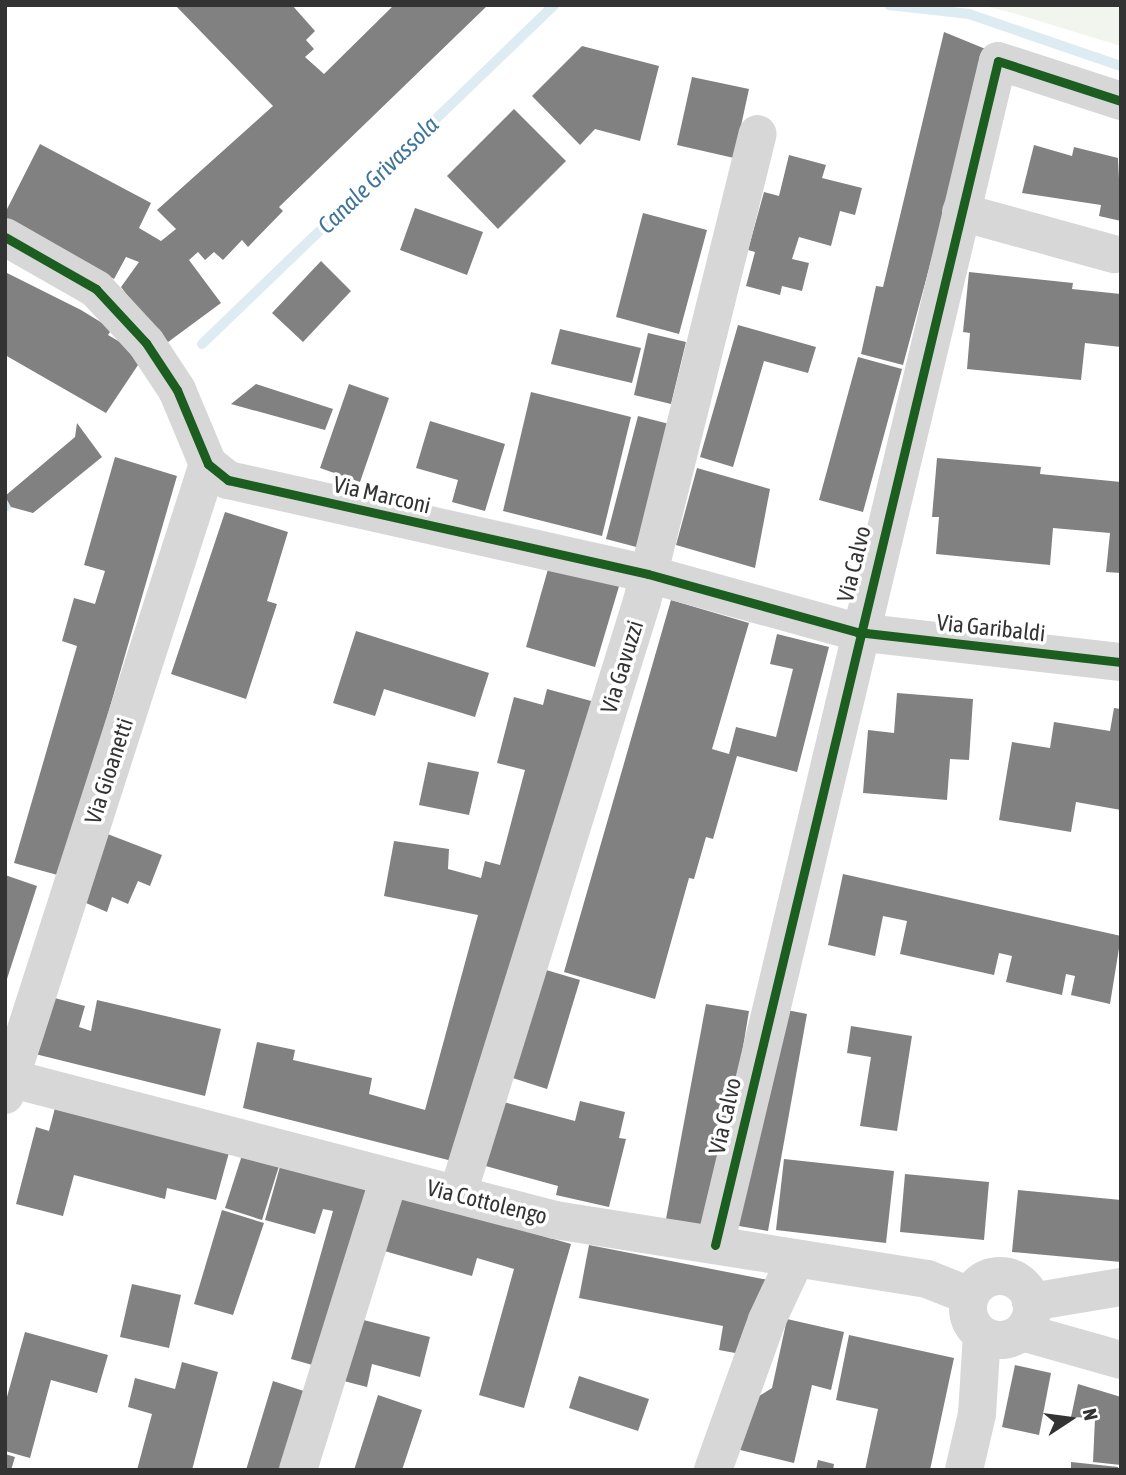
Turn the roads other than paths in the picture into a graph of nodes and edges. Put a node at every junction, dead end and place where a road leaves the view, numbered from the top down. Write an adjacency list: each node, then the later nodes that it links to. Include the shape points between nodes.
1 (1121, 101): 3 (street, Via Calvo, via 998,61)
2 (758, 134): 7 (street, Via Gavuzzi)
3 (961, 212): 5 (street); 8 (street, Via Calvo)
4 (5, 237): 6 (street, via 96,289 146,343 177,390)
5 (1114, 254)
6 (208, 464): 7 (street, Via Marconi, via 228,480); 10 (street, Via Gioanetti)
7 (648, 574): 8 (street, Via Marconi); 12 (street, Via Gavuzzi)
8 (857, 632): 9 (street, Via Garibaldi); 13 (street, Via Calvo)
9 (1121, 662)
10 (7, 1084): 11 (street, Via Cottolengo)
11 (389, 1178): 12 (street, Via Cottolengo); 20 (street)
12 (458, 1193): 13 (street, Via Cottolengo, via 555,1220)
13 (715, 1245): 14 (street, Via Cottolengo)
14 (796, 1258): 16 (street, Via Cottolengo, via 927,1279); 21 (street, via 767,1320)
15 (1121, 1287): 17 (street)
16 (970, 1296): 17 (street, via 980,1283 1003,1276 1024,1287); 18 (street, via 968,1313)
17 (1027, 1317): 18 (street, via 1007,1340); 19 (street)
18 (982, 1335): 22 (street, via 977,1414)
19 (1121, 1360)
20 (298, 1470)
21 (713, 1470)
22 (964, 1470)

